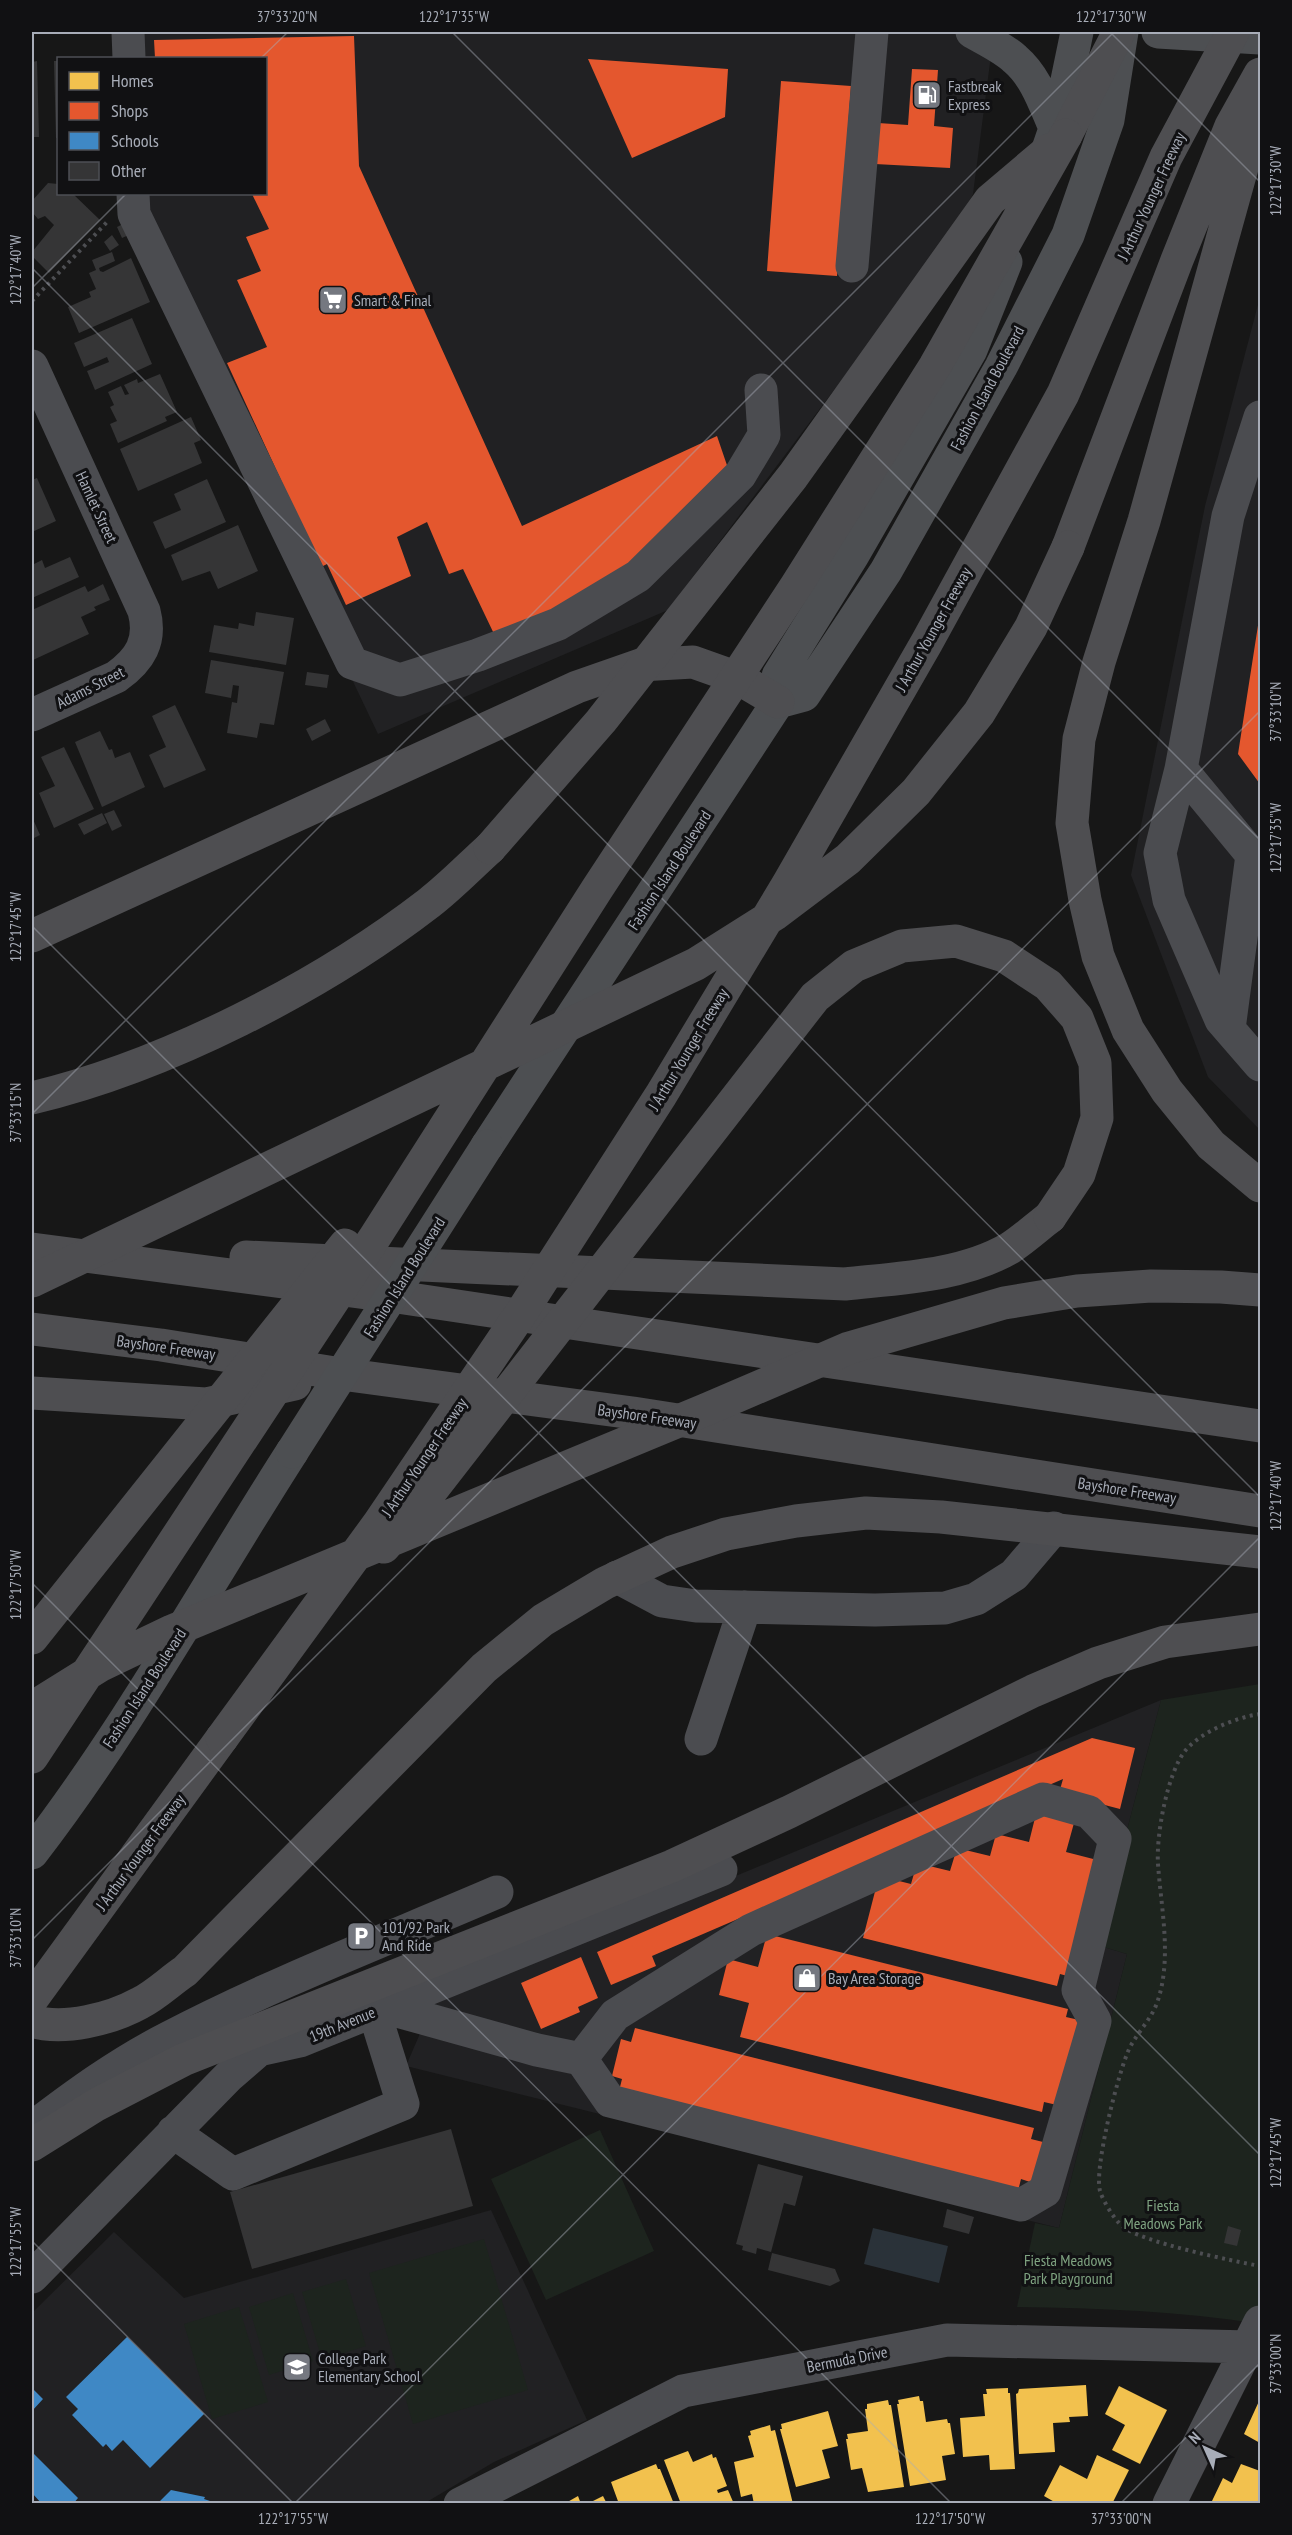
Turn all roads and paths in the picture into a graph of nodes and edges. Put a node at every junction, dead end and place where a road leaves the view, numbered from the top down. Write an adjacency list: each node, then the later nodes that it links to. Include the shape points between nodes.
1 (128, 32): 9 (street)
2 (872, 32): 15 (street)
3 (972, 32): 12 (main road, via 1014,58 1027,71)
4 (1077, 32): 12 (main road, Fashion Island Boulevard)
5 (1120, 32): 12 (highway); 21 (main road, Fashion Island Boulevard, via 1108,120 1068,235 886,571 804,695)
6 (1158, 32): 8 (main road)
7 (1233, 32): 47 (highway, J Arthur Younger Freeway, bridge, via 1166,157 1063,394 788,884 661,1095 521,1313 379,1523)
8 (1260, 38)
9 (129, 57)
10 (1260, 74): 32 (highway, bridge, via 1231,126 1068,547 1031,627 979,713 916,792 855,852 775,914 696,964)
11 (1260, 103): 30 (highway, via 1144,521 1099,662 1079,739 1072,823 1098,956 1128,1030 1167,1091 1211,1145)
12 (1060, 131): 21 (main road, Fashion Island Boulevard, via 971,350 778,676); 25 (highway, bridge, via 935,366); 29 (highway, bridge, via 990,200 794,476 601,721 490,848 421,909 353,956 265,1007 165,1054)
13 (132, 195): 16 (path)
14 (133, 195): 18 (street, via 134,214 352,663 400,680 558,624 638,576 740,475 764,435)
15 (852, 266)
16 (32, 301)
17 (32, 366): 20 (street, Hamlet Street, via 144,611 148,625)
18 (761, 390)
19 (1260, 417): 23 (street, via 1228,516)
20 (142, 651): 22 (street, Adams Street, via 116,677)
21 (778, 702): 26 (highway, via 738,678 693,662 640,665 576,687); 50 (main road, Fashion Island Boulevard, bridge, via 487,1146 151,1679)
22 (32, 715)
23 (1181, 769): 24 (street); 27 (street, via 1160,853 1169,900 1221,1020)
24 (1256, 856): 27 (street)
25 (597, 889): 44 (highway, bridge, via 319,1280); 49 (highway, bridge, via 375,1238)
26 (32, 936)
27 (1229, 1029): 28 (street)
28 (1260, 1065)
29 (32, 1098)
30 (1260, 1186)
31 (32, 1248): 37 (highway, via 409,1298); 47 (highway, bridge, via 845,1284 911,1277 969,1266 1010,1248 1050,1217 1079,1174 1097,1118 1095,1063 1077,1018 1048,985 1004,956 956,940 902,946 854,966 815,997 417,1509)
32 (32, 1281)
33 (1260, 1290): 45 (highway, bridge, via 1151,1286 1077,1291 1004,1303 849,1348 172,1631 101,1665)
34 (32, 1329): 35 (highway, Bayshore Freeway)
35 (341, 1374): 36 (highway, via 207,1404); 38 (highway, Bayshore Freeway, via 633,1413)
36 (32, 1393)
37 (1260, 1426)
38 (1260, 1510)
39 (1054, 1528): 40 (highway); 41 (highway, via 866,1513 726,1534 672,1552); 42 (street, via 1014,1575 976,1599 945,1608)
40 (1260, 1552)
41 (617, 1577): 42 (street, via 662,1601); 57 (highway, via 543,1620 484,1668 185,1971 140,2004 89,2022 42,2025)
42 (745, 1607): 48 (street)
43 (1260, 1629): 61 (highway, via 1165,1642 1098,1663 672,1866 183,2060 96,2105)
44 (32, 1638)
45 (32, 1708)
46 (1260, 1713): 62 (path, via 1210,1731 1185,1751 1170,1783 1160,1823 1158,1862 1164,1945 1162,1982 1150,2017 1127,2052 1099,2173 1100,2192 1122,2226 1139,2235 1218,2258)
47 (222, 1738): 54 (highway, J Arthur Younger Freeway)
48 (701, 1739)
49 (32, 1757)
50 (32, 1853)
51 (721, 1870): 55 (street, 19th Avenue)
52 (497, 1892): 59 (street, via 167,2038 84,2088)
53 (328, 1989): 56 (street)
54 (32, 1999)
55 (379, 2009): 58 (street); 60 (street, 19th Avenue, via 300,2041 259,2050); 60 (street, via 403,2104 233,2174)
56 (216, 2020)
57 (32, 2021)
58 (582, 2059): 58 (street, via 615,2015 751,1930 1043,1799 1089,1812 1115,1839 1078,1990 1095,2021 1045,2191 1021,2205 610,2101)
59 (32, 2128)
60 (173, 2132): 63 (street, 19th Avenue)
61 (32, 2145)
62 (1260, 2266)
63 (32, 2277)
64 (1257, 2340): 65 (street, Bermuda Drive, via 947,2340 683,2391); 66 (street)
65 (460, 2504)
66 (1169, 2504)

